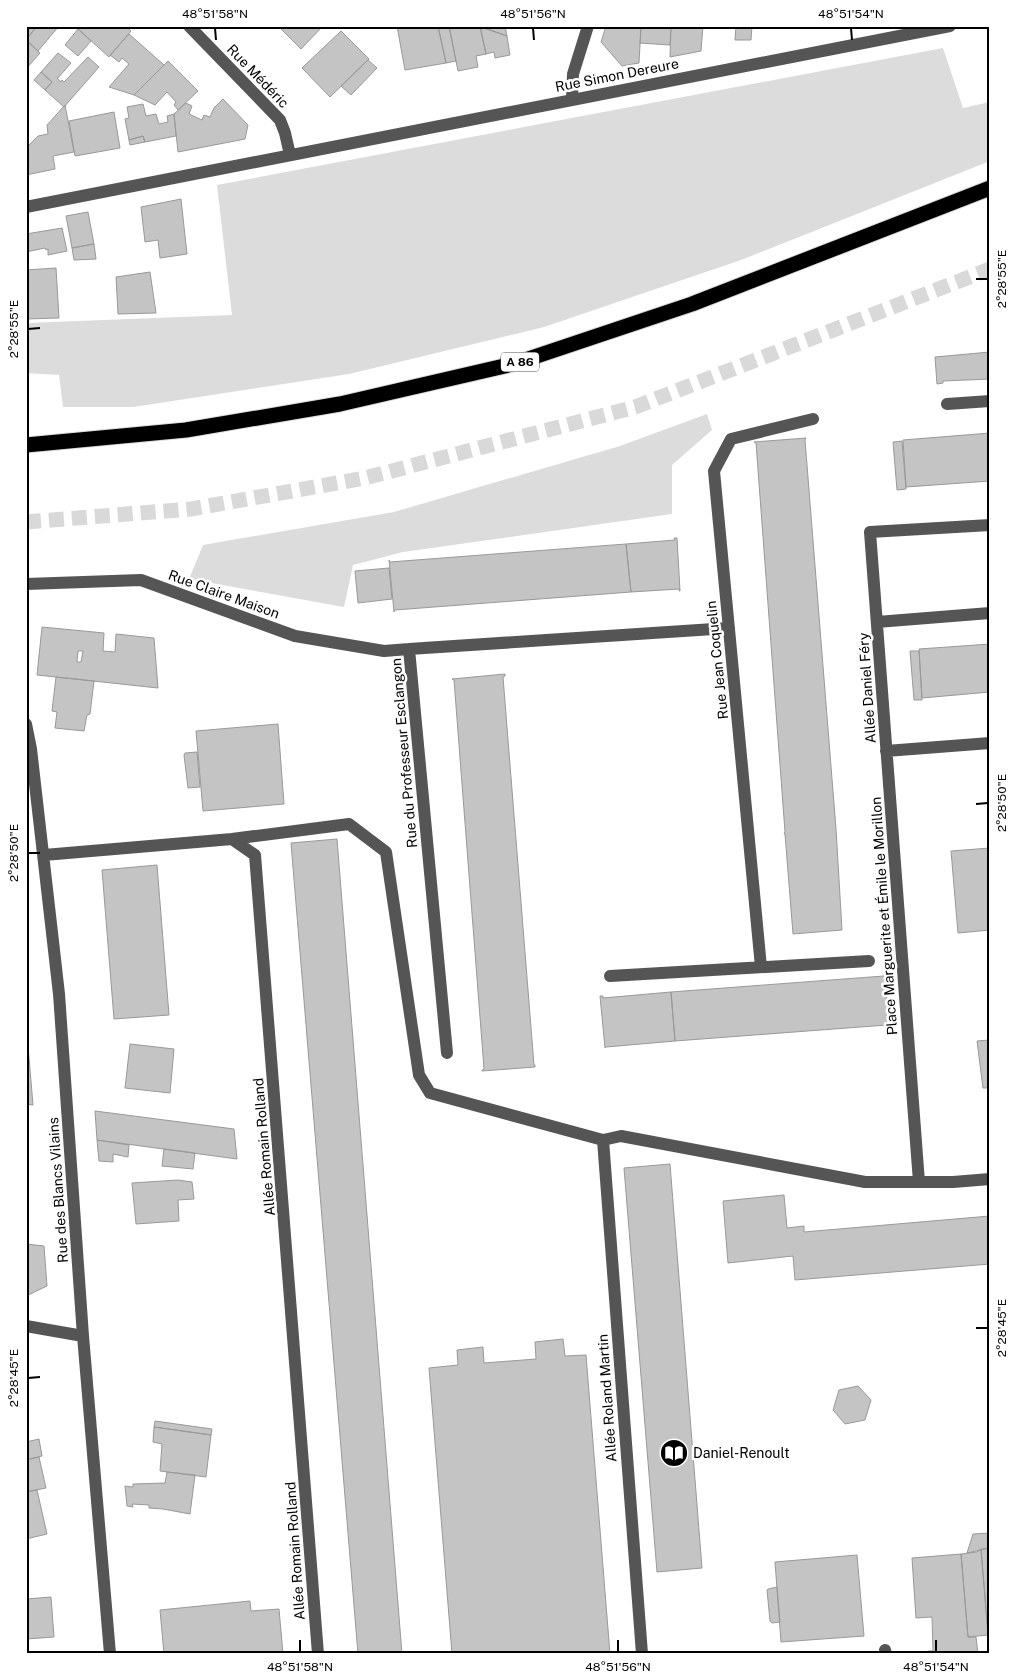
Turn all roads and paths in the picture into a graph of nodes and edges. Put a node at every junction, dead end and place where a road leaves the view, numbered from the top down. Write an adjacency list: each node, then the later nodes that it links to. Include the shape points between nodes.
1 (189, 26): 5 (street, Rue Médéric, via 280,120)
2 (588, 26): 4 (street, via 573,74)
3 (950, 26): 4 (street, Rue Simon Dereure)
4 (572, 99): 5 (street, Rue Simon Dereure)
5 (290, 154): 7 (street, Rue Simon Dereure)
6 (990, 188): 11 (highway, A 86, via 692,304 514,364 340,404 225,424)
7 (26, 206)
8 (990, 401): 9 (street)
9 (947, 404)
10 (813, 419): 16 (street, Rue Jean Coquelin, via 731,439 714,471)
11 (26, 445)
12 (990, 525): 15 (street, Allée Daniel Féry, via 870,532)
13 (26, 584): 17 (street, Rue Claire Maison, via 141,580 295,636 384,651)
14 (990, 613): 15 (street, Allée Daniel Féry)
15 (877, 622): 20 (street, Allée Daniel Féry)
16 (729, 628): 17 (street, Rue du Professeur Esclangon); 24 (street, Rue Jean Coquelin)
17 (409, 649): 26 (street, Rue du Professeur Esclangon)
18 (26, 724): 22 (street, Rue des Blancs Vilains)
19 (990, 743): 20 (street)
20 (886, 751): 29 (street, Place Marguerite et Émile le Morillon)
21 (232, 839): 22 (street); 27 (street, via 349,824 386,852 419,1075 430,1094); 33 (street, Allée Romain Rolland, via 255,855)
22 (44, 855): 31 (street, Rue des Blancs Vilains, via 59,994)
23 (869, 961): 24 (street)
24 (761, 967): 25 (street)
25 (610, 976)
26 (447, 1053)
27 (603, 1140): 29 (street, via 621,1136 865,1182); 34 (street, Allée Roland Martin)
28 (990, 1179): 29 (street)
29 (919, 1182)
30 (26, 1326): 31 (street)
31 (83, 1336): 32 (street, Rue des Blancs Vilains)
32 (110, 1654)
33 (318, 1654)
34 (642, 1654)

